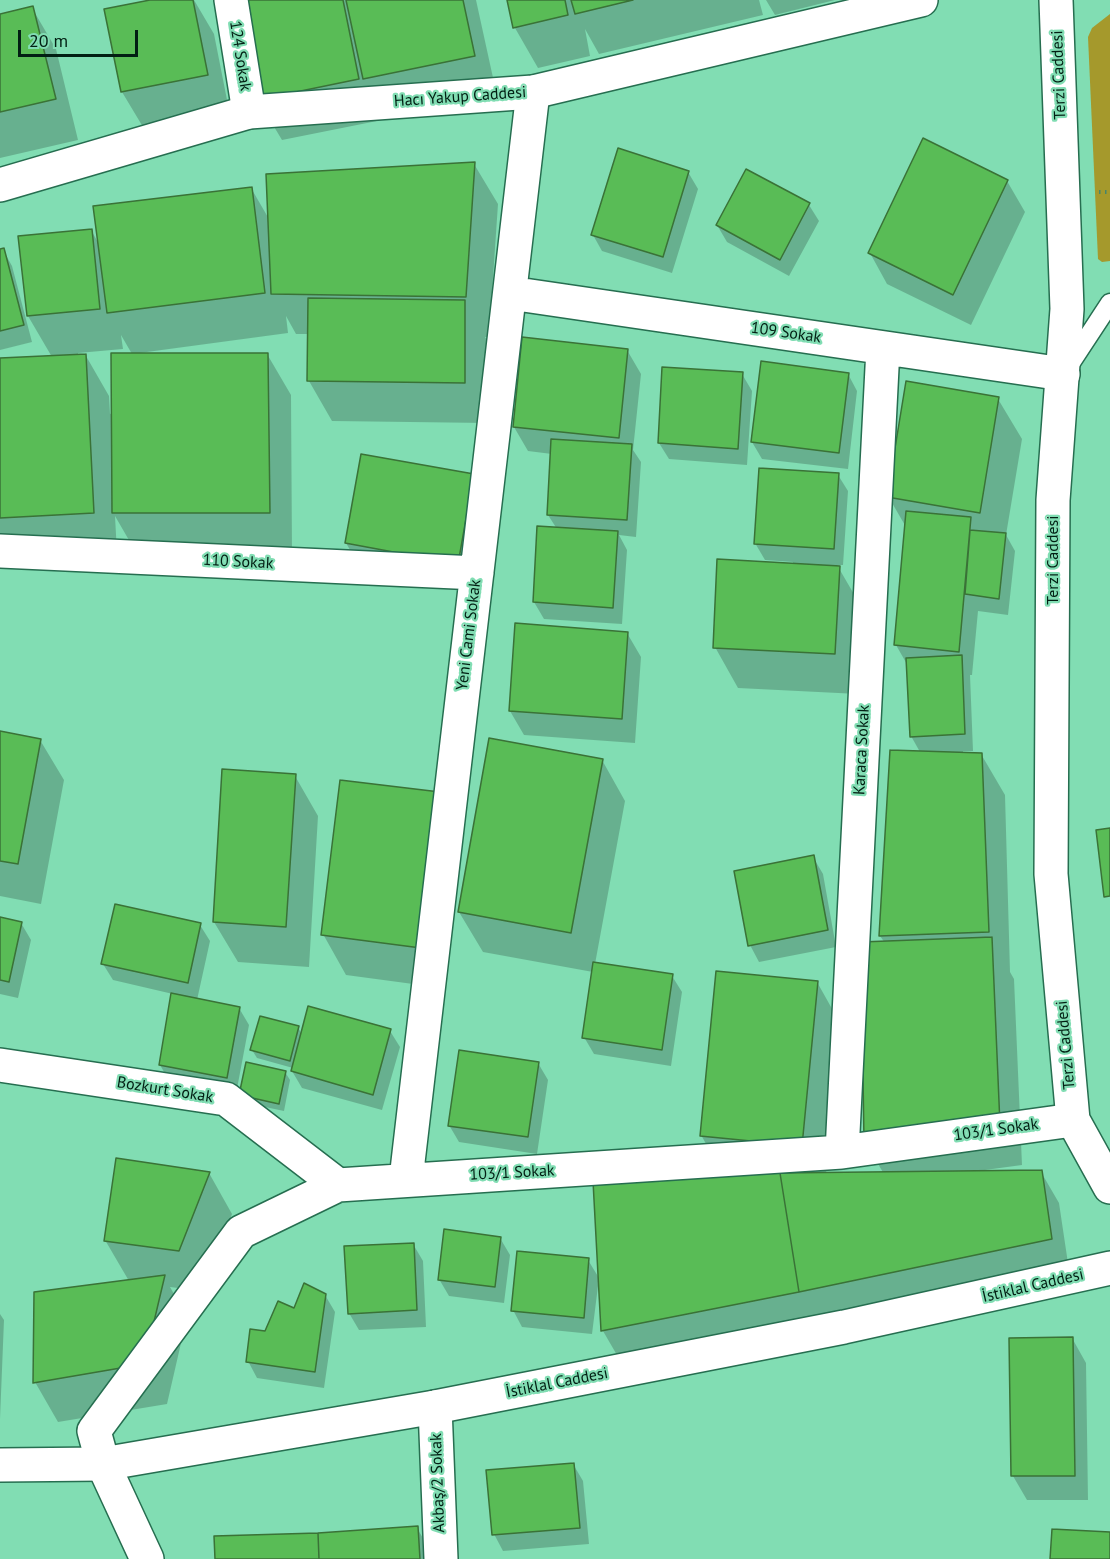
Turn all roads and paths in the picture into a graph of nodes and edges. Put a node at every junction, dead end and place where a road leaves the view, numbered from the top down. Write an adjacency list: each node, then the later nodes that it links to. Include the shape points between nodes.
1 (231, 0): 5 (street, 124 Sokak)
2 (921, 0): 4 (street, Hacı Yakup Caddesi)
3 (1056, 0): 10 (street, Terzi Caddesi, via 1067,309)
4 (533, 92): 5 (street, Hacı Yakup Caddesi); 7 (street, Yeni Cami Sokak)
5 (249, 112): 6 (street, Hacı Yakup Caddesi)
6 (0, 185)
7 (510, 293): 9 (street, 109 Sokak); 12 (street, Yeni Cami Sokak)
8 (1110, 303): 10 (lane)
9 (883, 348): 10 (street, 109 Sokak); 15 (street, Karaca Sokak)
10 (1063, 374): 14 (street, Terzi Caddesi, via 1053,500 1051,874)
11 (0, 551): 12 (street, 110 Sokak)
12 (477, 573): 16 (street, Yeni Cami Sokak)
13 (0, 1065): 17 (street, Bozkurt Sokak, via 226,1100)
14 (1073, 1120): 15 (street, 103/1 Sokak); 18 (street)
15 (842, 1152): 16 (street, 103/1 Sokak)
16 (406, 1179): 17 (street, 103/1 Sokak)
17 (338, 1185): 21 (street, 103/1 Sokak, via 241,1232 94,1431)
18 (1110, 1187)
19 (1110, 1268): 20 (street, İstiklal Caddesi, via 844,1327)
20 (435, 1407): 21 (street, İstiklal Caddesi); 24 (street, Akbaş/2 Sokak)
21 (103, 1464): 22 (street, İstiklal Caddesi); 23 (street)
22 (0, 1465)
23 (147, 1559)
24 (441, 1559)

